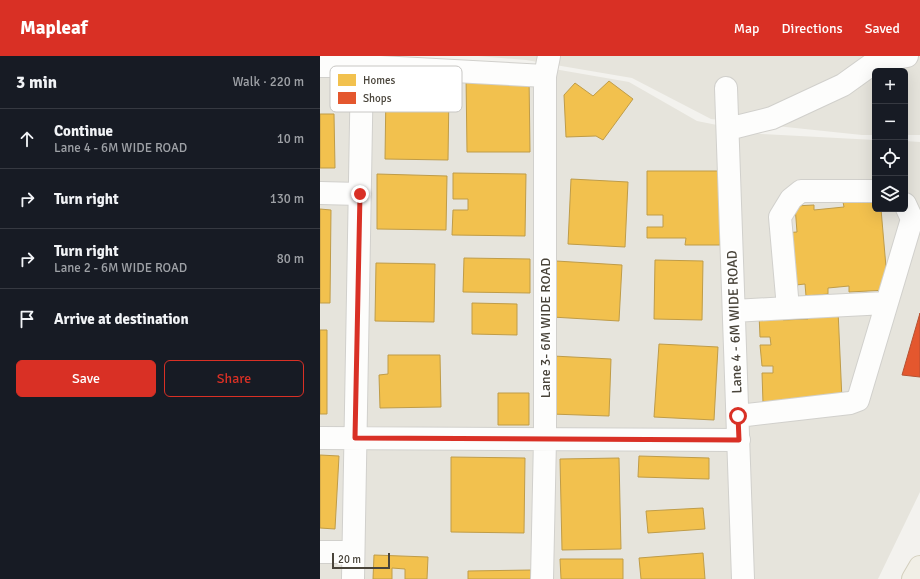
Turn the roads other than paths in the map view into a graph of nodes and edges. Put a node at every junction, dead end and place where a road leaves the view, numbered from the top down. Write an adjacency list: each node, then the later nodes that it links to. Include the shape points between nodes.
1 (906, 56): 7 (street, via 876,62 843,85 772,118)
2 (320, 66): 3 (street)
3 (362, 66): 4 (street)
4 (547, 66): 18 (street, Lane 3- 6M WIDE ROAD)
5 (726, 88): 7 (street, Lane 4 - 6M WIDE ROAD)
6 (361, 112): 10 (street)
7 (728, 129): 14 (street, Lane 4 - 6M WIDE ROAD)
8 (872, 191): 13 (street, via 801,191 791,199 780,217)
9 (320, 192): 10 (street)
10 (360, 194): 17 (street)
11 (908, 210): 12 (street, via 912,218)
12 (886, 303): 13 (street); 15 (street, via 858,400)
13 (788, 308): 14 (street)
14 (734, 311): 15 (street, Lane 4 - 6M WIDE ROAD)
15 (738, 416): 19 (street, Lane 4 - 6M WIDE ROAD)
16 (320, 438): 17 (street)
17 (355, 438): 18 (street); 21 (street)
18 (545, 439): 19 (street); 24 (street, Lane 3- 6M WIDE ROAD)
19 (739, 440): 25 (street, Lane 4 - 6M WIDE ROAD)
20 (320, 552): 21 (street)
21 (353, 552): 23 (street)
22 (920, 567): 26 (main road)
23 (352, 579)
24 (542, 579)
25 (744, 579)
26 (913, 579)

